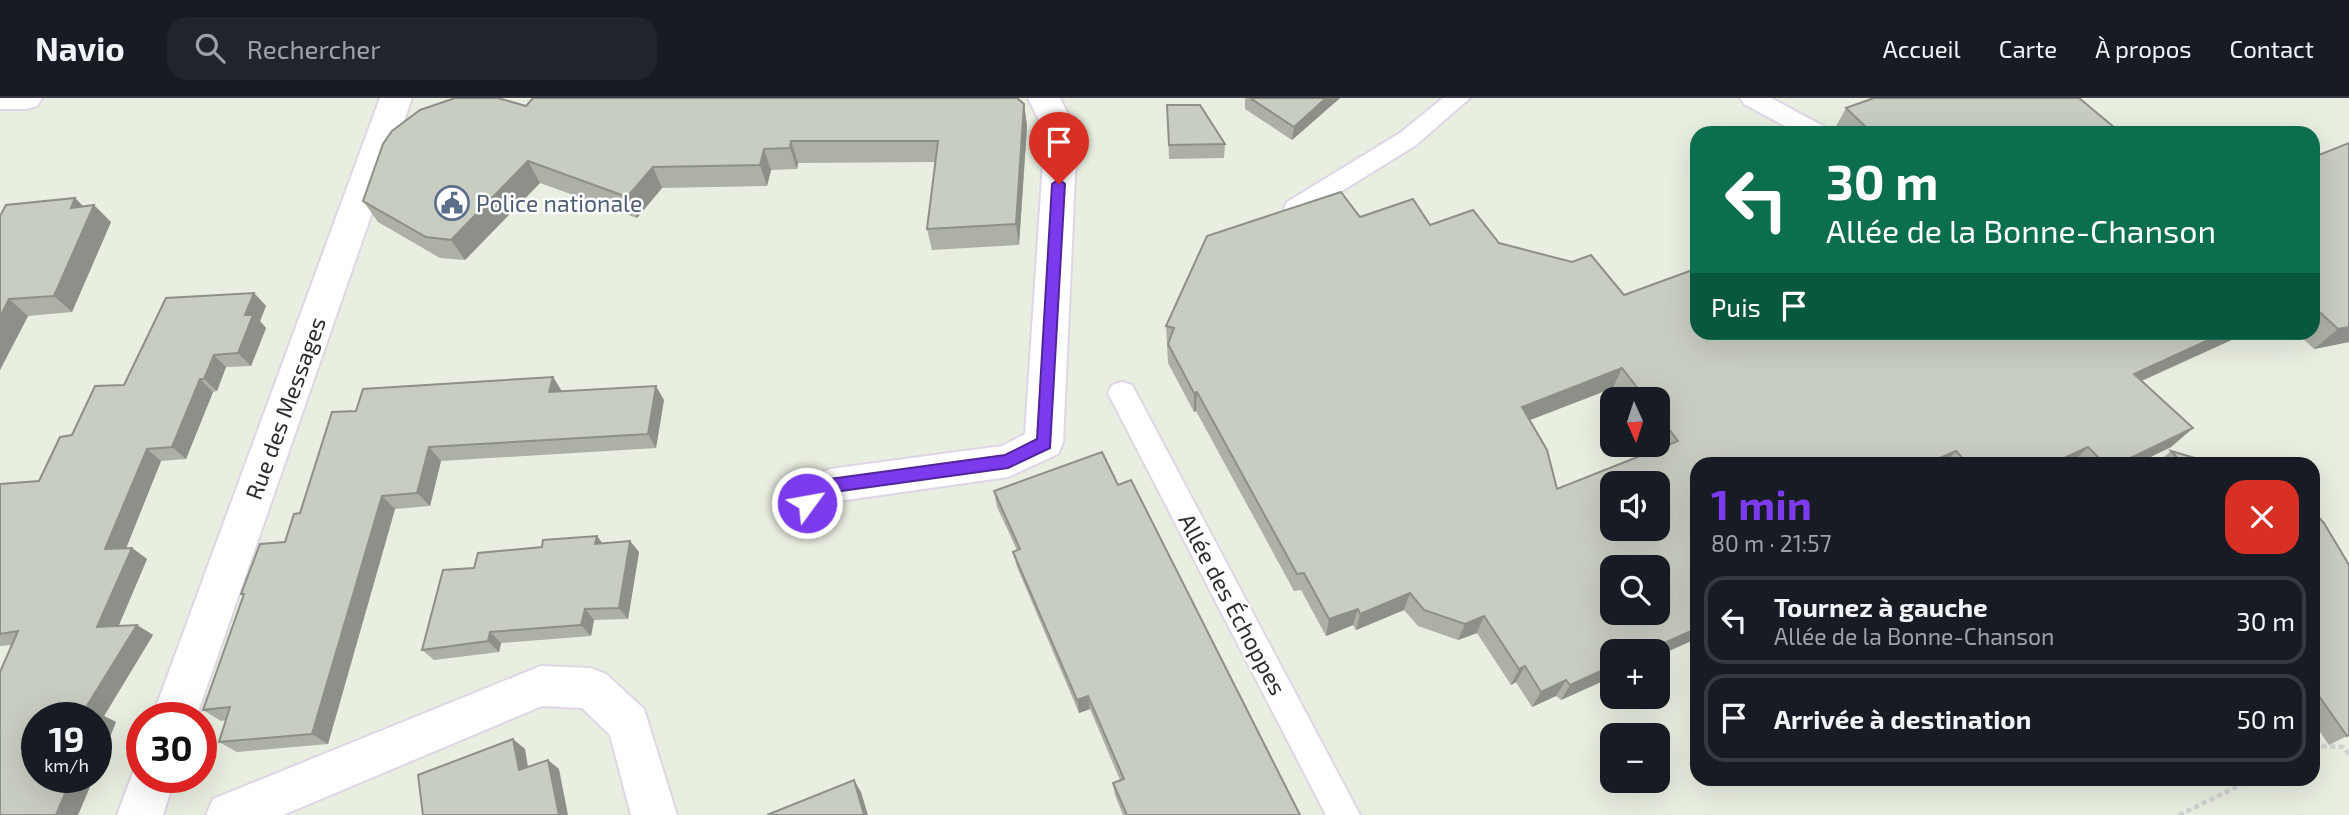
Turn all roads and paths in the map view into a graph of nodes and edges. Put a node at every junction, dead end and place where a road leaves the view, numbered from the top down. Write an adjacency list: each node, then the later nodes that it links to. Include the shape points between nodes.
1 (0, 98): 2 (street)
2 (26, 98)
3 (396, 98): 11 (street, Rue des Messages)
4 (1044, 98): 10 (street, via 1061,132 1044,443 1008,461 830,486)
5 (1458, 98): 8 (lane, via 1408,139)
6 (1752, 98): 7 (lane)
7 (1804, 126)
8 (1296, 208)
9 (1122, 393): 19 (lane, Allée des Échoppes)
10 (807, 503)
11 (180, 702)
12 (2320, 746): 13 (path, via 2343,747)
13 (2349, 754)
14 (2239, 786): 20 (path)
15 (147, 793): 16 (street)
16 (139, 815)
17 (229, 815): 18 (street, via 541,686 591,688 629,724)
18 (654, 815)
19 (1344, 815)
20 (2179, 815)

